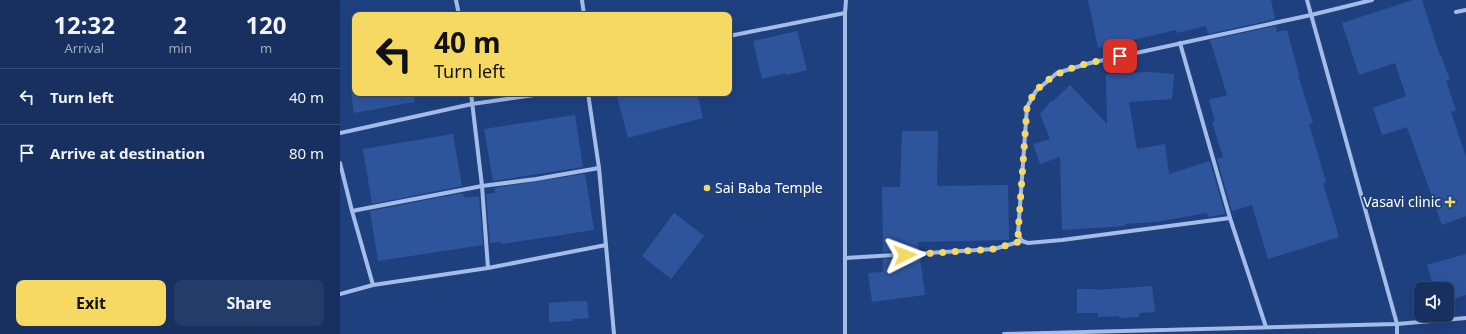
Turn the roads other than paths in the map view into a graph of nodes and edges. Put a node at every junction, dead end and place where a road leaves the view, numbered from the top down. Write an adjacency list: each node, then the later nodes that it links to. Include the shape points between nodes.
1 (456, 0): 7 (street)
2 (582, 0): 8 (street)
3 (846, 0): 10 (street)
4 (1307, 0): 11 (street)
5 (1372, 0): 11 (street)
6 (1466, 10): 9 (street)
7 (458, 12)
8 (584, 12)
9 (1456, 12)
10 (845, 13): 12 (street); 26 (street)
11 (1311, 16): 13 (street); 31 (street)
12 (732, 35)
13 (1180, 43): 23 (street); 24 (street, via 1057,73 1036,91 1027,107 1024,133 1018,234)
14 (471, 96): 17 (street)
15 (527, 96): 17 (street)
16 (588, 96): 20 (street)
17 (472, 104): 18 (street); 21 (street)
18 (340, 133)
19 (340, 163): 22 (street)
20 (599, 168): 21 (street); 25 (street)
21 (482, 186): 22 (street); 27 (street)
22 (352, 211): 28 (street)
23 (1230, 218): 24 (street, via 1062,240 1028,243); 32 (street)
24 (1022, 241): 26 (street, via 994,249)
25 (606, 245): 27 (street); 33 (street)
26 (845, 258): 34 (street)
27 (488, 268): 28 (street)
28 (373, 285): 29 (street)
29 (340, 294)
30 (1466, 318): 31 (street)
31 (1397, 324): 32 (street); 36 (street)
32 (1266, 327): 35 (street)
33 (614, 334)
34 (845, 334)
35 (1004, 334)
36 (1397, 334)

